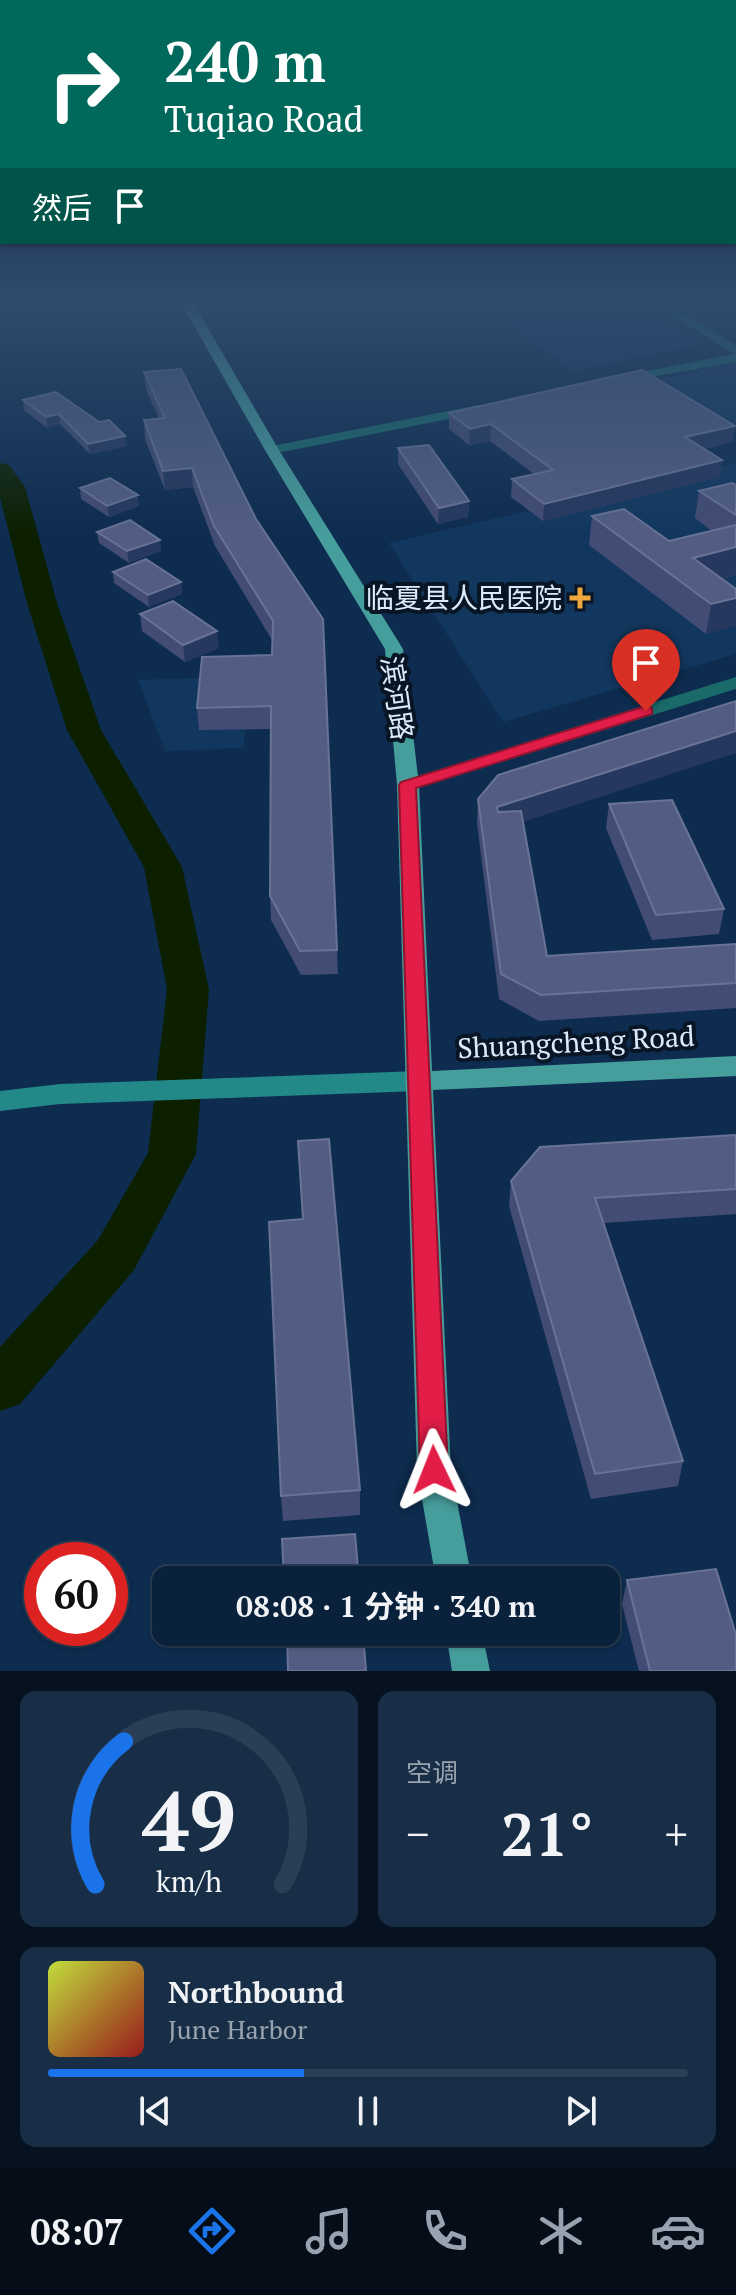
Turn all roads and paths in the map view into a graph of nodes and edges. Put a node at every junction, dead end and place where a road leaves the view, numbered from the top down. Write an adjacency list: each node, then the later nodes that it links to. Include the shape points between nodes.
1 (231, 379): 5 (main road, 滨河路)
2 (628, 379): 3 (street)
3 (612, 382)
4 (488, 407): 5 (street)
5 (272, 450): 7 (main road, 滨河路, via 394,649)
6 (736, 683): 7 (street)
7 (408, 785): 9 (main road, 滨河路)
8 (736, 1066): 9 (main road, Shuangcheng Road)
9 (419, 1081): 10 (main road, via 102,1092); 11 (main road, 滨河路, via 434,1470)
10 (0, 1101)
11 (451, 1566)
12 (467, 1646): 13 (main road)
13 (471, 1671)

